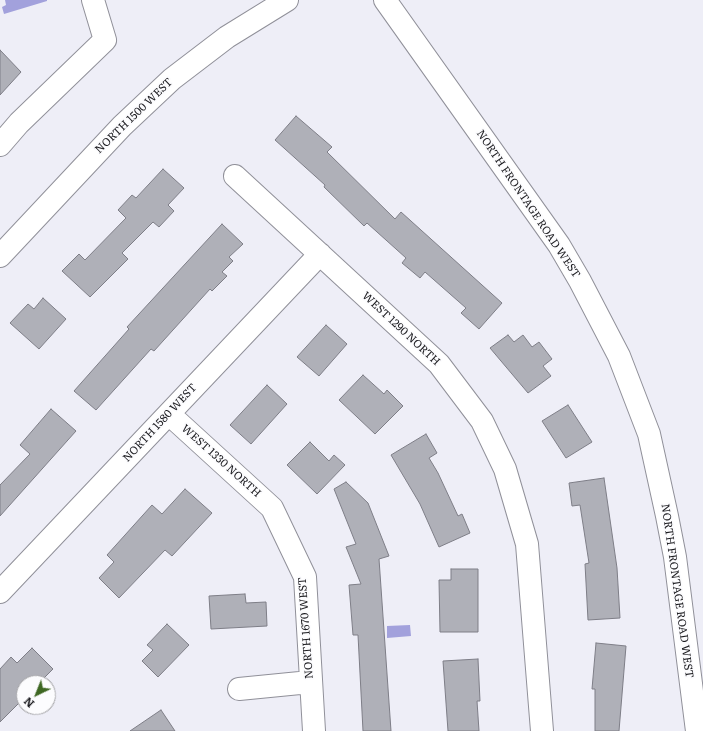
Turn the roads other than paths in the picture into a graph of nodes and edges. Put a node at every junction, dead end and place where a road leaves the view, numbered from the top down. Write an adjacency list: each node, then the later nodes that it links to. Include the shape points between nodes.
1 (93, 0): 4 (street, via 105,40)
2 (287, 0): 8 (street, NORTH 1500 WEST, via 210,49 146,102)
3 (385, 0): 16 (street, NORTH FRONTAGE ROAD WEST, via 558,245 590,299 619,356 649,434 667,516 675,557)
4 (10, 124): 5 (street)
5 (0, 144)
6 (235, 176): 7 (street, WEST 1290 NORTH)
7 (320, 254): 9 (street, NORTH 1580 WEST); 15 (street, WEST 1290 NORTH, via 439,364 482,421 505,469 527,544)
8 (0, 256)
9 (169, 414): 10 (street, WEST 1330 NORTH); 11 (street, NORTH 1580 WEST)
10 (272, 508): 12 (street, NORTH 1670 WEST, via 305,577)
11 (0, 592)
12 (310, 682): 13 (street); 14 (street, NORTH 1670 WEST)
13 (239, 690)
14 (314, 731)
15 (542, 731)
16 (697, 731)

